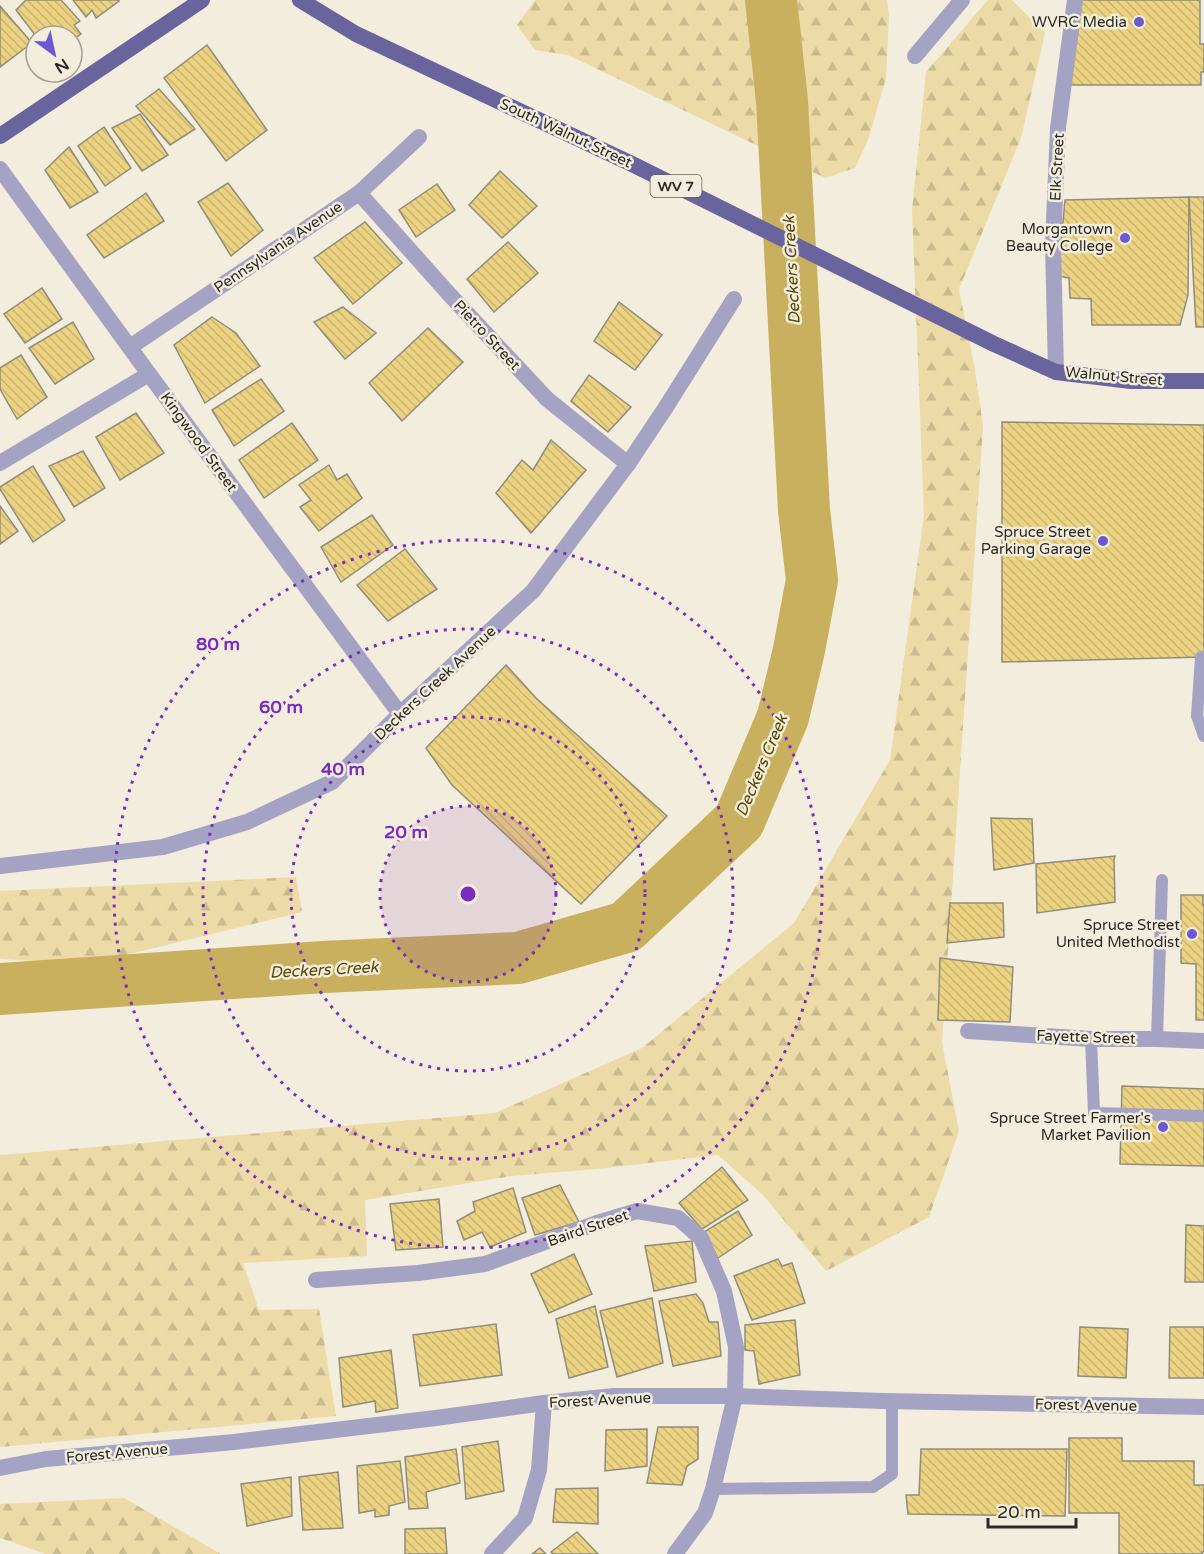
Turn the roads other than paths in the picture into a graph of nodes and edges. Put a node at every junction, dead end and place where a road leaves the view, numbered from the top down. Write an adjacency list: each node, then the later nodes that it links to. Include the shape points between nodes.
1 (202, 0): 6 (main road)
2 (300, 0): 11 (main road, South Walnut Street / WV 7, via 356,34 632,164)
3 (962, 0): 5 (street)
4 (1075, 0): 13 (street, Elk Street, via 1058,128 1053,244)
5 (915, 56)
6 (0, 136)
7 (419, 137): 9 (street, Pennsylvania Avenue)
8 (0, 170): 12 (street, Kingwood Street)
9 (359, 194): 12 (street, Pennsylvania Avenue); 17 (street, Pietro Street, via 548,399)
10 (734, 299): 17 (street, Deckers Creek Avenue)
11 (994, 345): 13 (main road, Walnut Street / WV 7)
12 (130, 347): 14 (street, Kingwood Street)
13 (1056, 372): 15 (main road, Walnut Street / WV 7, via 1131,381)
14 (149, 374): 16 (street); 19 (street, Kingwood Street)
15 (1204, 381)
16 (0, 463)
17 (628, 464): 19 (street, Deckers Creek Avenue, via 532,591)
18 (1201, 657): 20 (lane, via 1197,716)
19 (400, 714): 21 (street, Deckers Creek Avenue, via 332,782 247,822 163,847)
20 (1204, 735)
21 (0, 866)
22 (1162, 880): 25 (lane)
23 (968, 1031): 24 (street, Fayette Street)
24 (1091, 1039): 25 (street, Fayette Street); 27 (lane, via 1094,1113)
25 (1157, 1039): 26 (street, Fayette Street)
26 (1204, 1041)
27 (1204, 1116)
28 (316, 1280): 29 (street, Baird Street, via 485,1264 637,1211 678,1218 701,1238 724,1291 736,1347)
29 (735, 1396): 30 (street, Forest Avenue); 31 (street, Forest Avenue, via 614,1396); 34 (street, Baird Street)
30 (892, 1401): 32 (street, Forest Avenue); 34 (lane, via 892,1474 873,1487)
31 (544, 1403): 33 (street, Forest Avenue); 35 (street, via 539,1470 525,1518)
32 (1204, 1407)
33 (0, 1467)
34 (713, 1489): 36 (street, Baird Street, via 705,1513)
35 (492, 1554)
36 (675, 1554)

